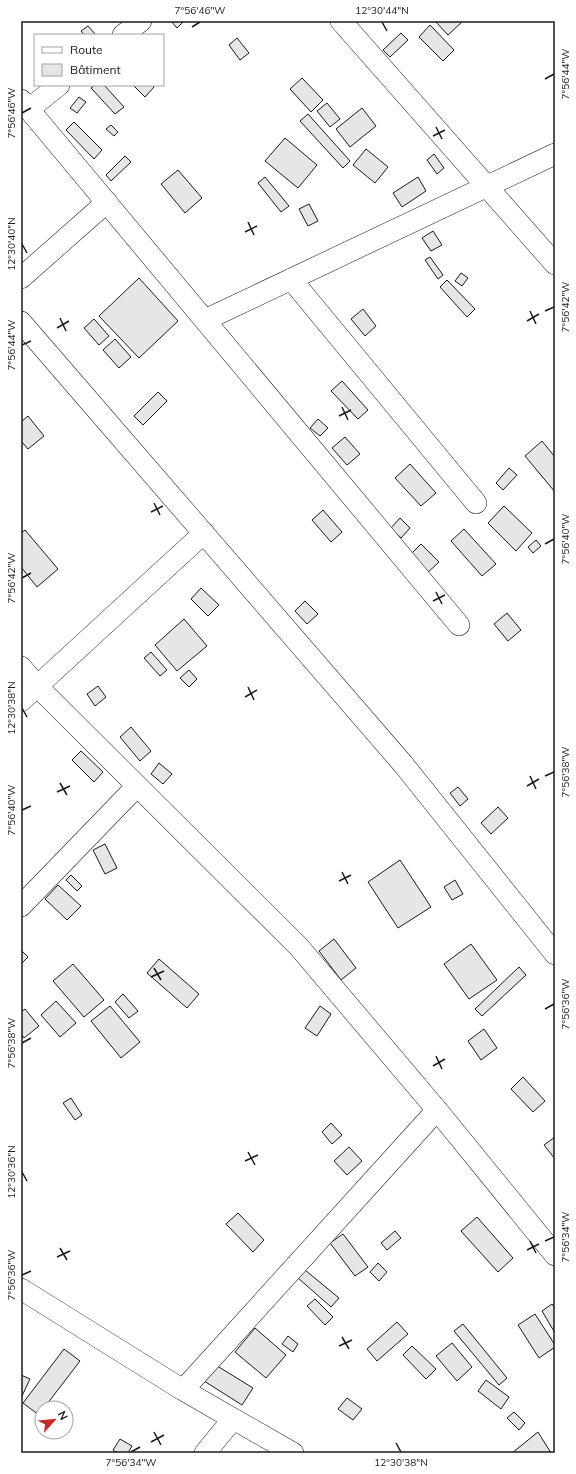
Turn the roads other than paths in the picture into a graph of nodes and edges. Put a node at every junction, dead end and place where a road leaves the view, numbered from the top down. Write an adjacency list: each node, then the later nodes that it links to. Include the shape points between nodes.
1 (142, 21): 3 (street)
2 (341, 21): 7 (street)
3 (125, 34)
4 (57, 86): 5 (street)
5 (25, 104): 8 (street)
6 (555, 154): 7 (street)
7 (487, 187): 9 (street); 11 (street)
8 (107, 202): 10 (street); 12 (street)
9 (555, 264)
10 (21, 278)
11 (291, 279): 12 (street); 14 (street)
12 (205, 320): 16 (street)
13 (21, 322): 15 (street)
14 (476, 503)
15 (204, 533): 18 (street); 22 (street, via 403,764)
16 (459, 625)
17 (21, 667): 18 (street)
18 (37, 686): 19 (street); 20 (street)
19 (21, 701)
20 (138, 786): 21 (street); 23 (street, via 299,947)
21 (21, 906)
22 (555, 954)
23 (437, 1110): 24 (street); 26 (street)
24 (555, 1255)
25 (22, 1288): 26 (street)
26 (183, 1390): 27 (street)
27 (233, 1419): 28 (street); 29 (street)
28 (205, 1453)
29 (293, 1453)

